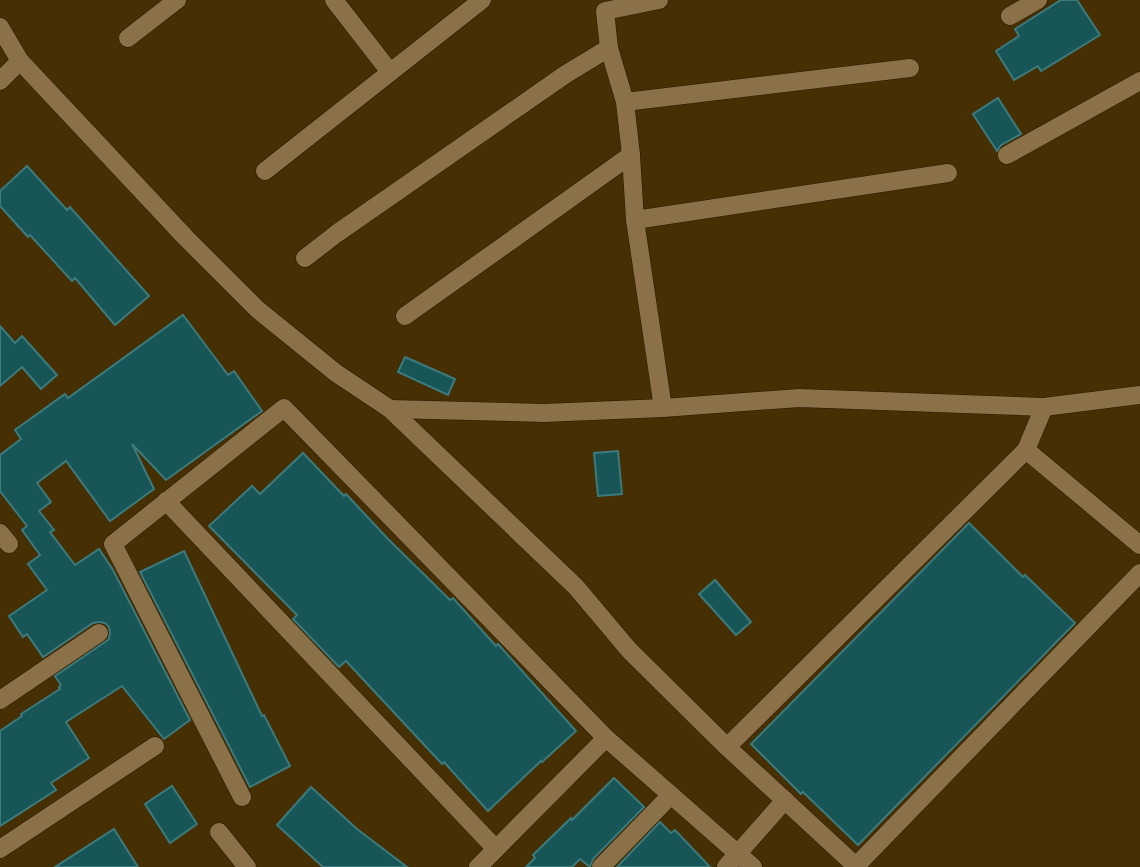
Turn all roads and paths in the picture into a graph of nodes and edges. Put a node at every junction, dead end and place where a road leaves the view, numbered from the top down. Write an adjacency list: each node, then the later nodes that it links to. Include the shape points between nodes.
1 (177, 0): 8 (street)
2 (334, 0): 12 (street)
3 (482, 0): 12 (street)
4 (659, 0): 9 (street, via 605,11)
5 (1038, 0): 6 (street)
6 (1010, 16)
7 (0, 27): 10 (street)
8 (128, 38)
9 (609, 48): 15 (street); 21 (street)
10 (20, 61): 13 (street); 26 (street, via 257,309)
11 (910, 68): 15 (street)
12 (390, 72): 18 (street)
13 (0, 81)
14 (1140, 81): 17 (street)
15 (625, 102): 16 (street)
16 (631, 155): 20 (street); 22 (street)
17 (1007, 155)
18 (265, 171)
19 (948, 173): 20 (street)
20 (635, 220): 25 (street)
21 (305, 258)
22 (405, 316)
23 (1140, 395): 24 (street)
24 (1044, 407): 25 (street, via 799,398); 27 (street)
25 (663, 408): 26 (street, via 544,413)
26 (390, 410): 35 (street, via 576,587 629,650)
27 (1026, 450): 29 (street); 35 (street)
28 (166, 501): 33 (street, via 284,408); 37 (street, via 113,544); 41 (street)
29 (1140, 545)
30 (1140, 573): 47 (street)
31 (99, 633): 32 (street)
32 (0, 700)
33 (606, 738): 36 (street); 41 (street)
34 (155, 746): 40 (street)
35 (727, 747): 38 (street)
36 (671, 795): 42 (street); 45 (street)
37 (242, 797)
38 (785, 800): 42 (street); 47 (street)
39 (219, 832): 43 (street)
40 (0, 849)
41 (496, 849): 44 (street)
42 (732, 860): 46 (street)
43 (247, 867)
44 (478, 867)
45 (601, 867)
46 (753, 867)
47 (856, 867)

